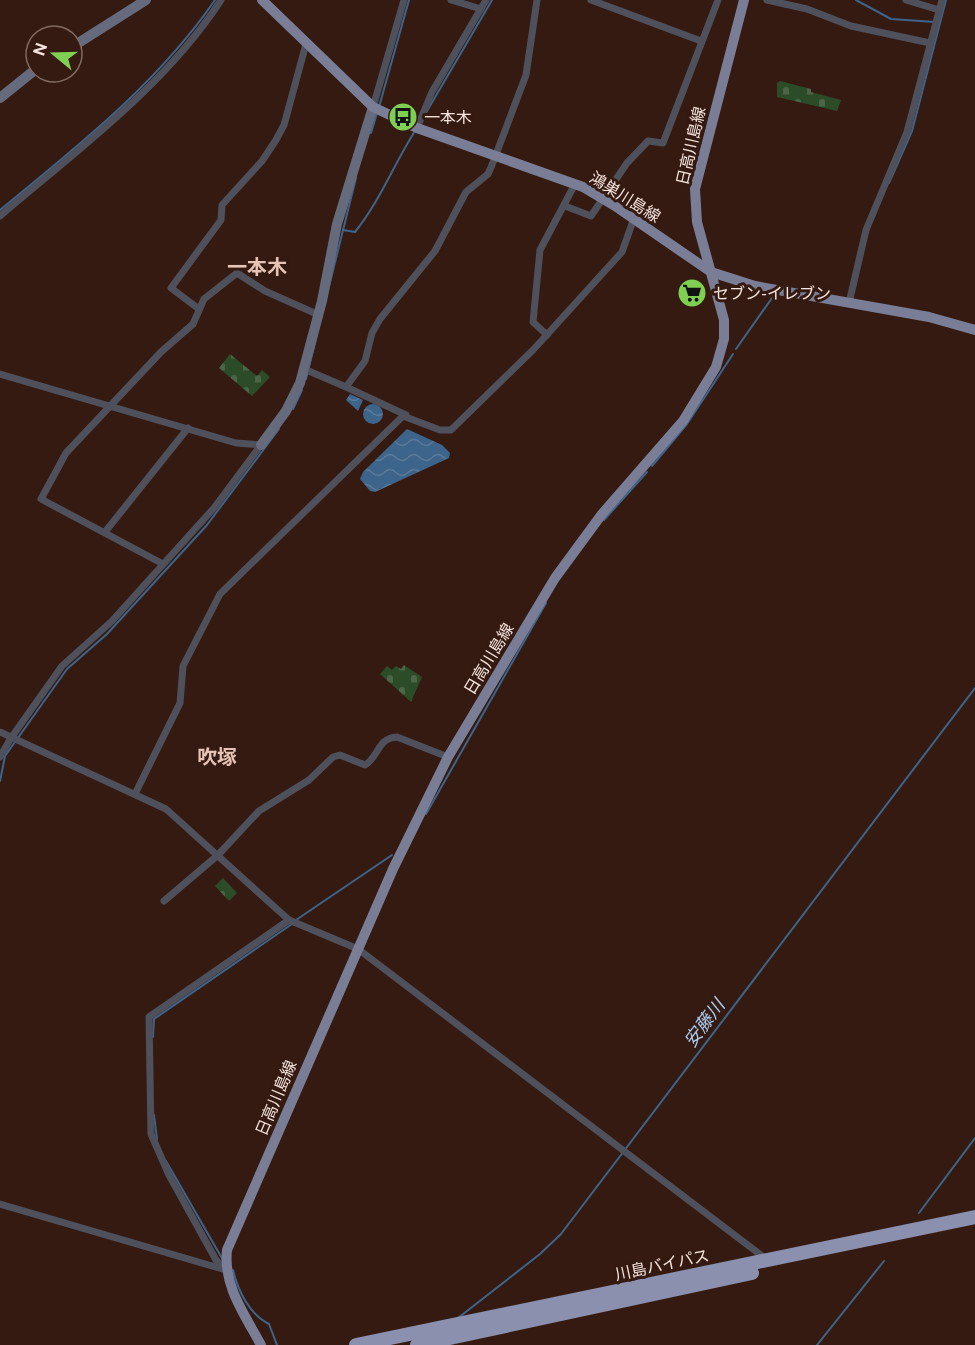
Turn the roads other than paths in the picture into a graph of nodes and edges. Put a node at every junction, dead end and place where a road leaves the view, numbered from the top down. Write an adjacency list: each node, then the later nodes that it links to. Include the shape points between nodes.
1 (146, 0): 16 (street)
2 (220, 0): 28 (street, via 201,29 159,75 68,160)
3 (262, 0): 19 (main road, 鴻巣川島線)
4 (404, 0): 22 (street)
5 (451, 0): 14 (street)
6 (486, 0): 14 (street)
7 (537, 0): 24 (street, via 526,75)
8 (591, 0): 17 (street)
9 (717, 0): 17 (street)
10 (744, 0): 30 (main road, 日高川島線, via 695,189 697,222)
11 (767, 0): 18 (street, via 807,9 851,26)
12 (906, 0): 15 (street)
13 (942, 0): 15 (street)
14 (482, 9): 23 (street, via 432,92)
15 (939, 10): 18 (street)
16 (84, 39)
17 (701, 41): 26 (street, via 665,140 661,144 645,142)
18 (930, 43): 31 (street, via 907,132 866,230)
19 (306, 44): 22 (main road, 鴻巣川島線); 32 (street, via 276,140 222,205 221,220 171,288)
20 (24, 79): 21 (street)
21 (0, 98)
22 (373, 107): 23 (main road, 鴻巣川島線); 33 (street, via 337,224)
23 (417, 128): 24 (main road, 鴻巣川島線)
24 (495, 155): 25 (main road, 鴻巣川島線); 38 (street, via 488,174 466,192 427,263 380,319 365,361)
25 (575, 184): 26 (main road, 鴻巣川島線); 27 (street)
26 (603, 198): 27 (street, via 591,216); 29 (main road, 鴻巣川島線)
27 (564, 206): 35 (street, via 545,237 538,261 533,322)
28 (0, 216)
29 (633, 218): 30 (main road, 鴻巣川島線); 35 (street, via 622,252)
30 (711, 272): 31 (main road, 鴻巣川島線, via 755,286); 47 (main road, 日高川島線, via 724,320 721,352 711,378 683,421 602,514 555,578)
31 (849, 303): 34 (main road, 鴻巣川島線, via 929,316)
32 (199, 309): 33 (street, via 204,299 237,273 265,291); 39 (street, via 193,324)
33 (318, 315): 36 (street)
34 (975, 330)
35 (547, 335): 40 (street, via 451,430 440,430)
36 (304, 369): 38 (street); 42 (street, via 286,411)
37 (0, 374): 39 (street)
38 (346, 387): 40 (street)
39 (109, 405): 41 (street); 43 (street, via 66,453 41,499)
40 (406, 415): 49 (street, via 220,594 183,666 180,703)
41 (188, 428): 42 (street, via 248,446); 43 (street)
42 (261, 445): 44 (street, via 214,508)
43 (105, 532): 44 (street)
44 (163, 564): 46 (street, via 112,621 62,666)
45 (0, 732): 46 (street)
46 (10, 738): 48 (street); 49 (street)
47 (448, 757): 50 (street, via 397,737 388,737 365,765 340,755 333,757 309,780 259,811); 53 (main road, 日高川島線)
48 (0, 758)
49 (135, 794): 50 (street, via 166,809)
50 (218, 855): 51 (street); 52 (street)
51 (164, 901)
52 (289, 920): 53 (street); 58 (street, via 149,1017 151,1134 169,1175 216,1260)
53 (358, 949): 57 (street); 58 (main road, 日高川島線, via 227,1251)
54 (0, 1204): 58 (street)
55 (975, 1217): 57 (highway, 川島バイパス)
56 (975, 1226): 59 (highway, 川島バイパス)
57 (768, 1260): 59 (highway, 川島バイパス, via 449,1326)
58 (226, 1270): 60 (main road, 日高川島線, via 235,1297)
59 (427, 1337): 61 (highway, 川島バイパス); 62 (highway, 川島バイパス)
60 (261, 1345)
61 (356, 1345)
62 (417, 1345)

